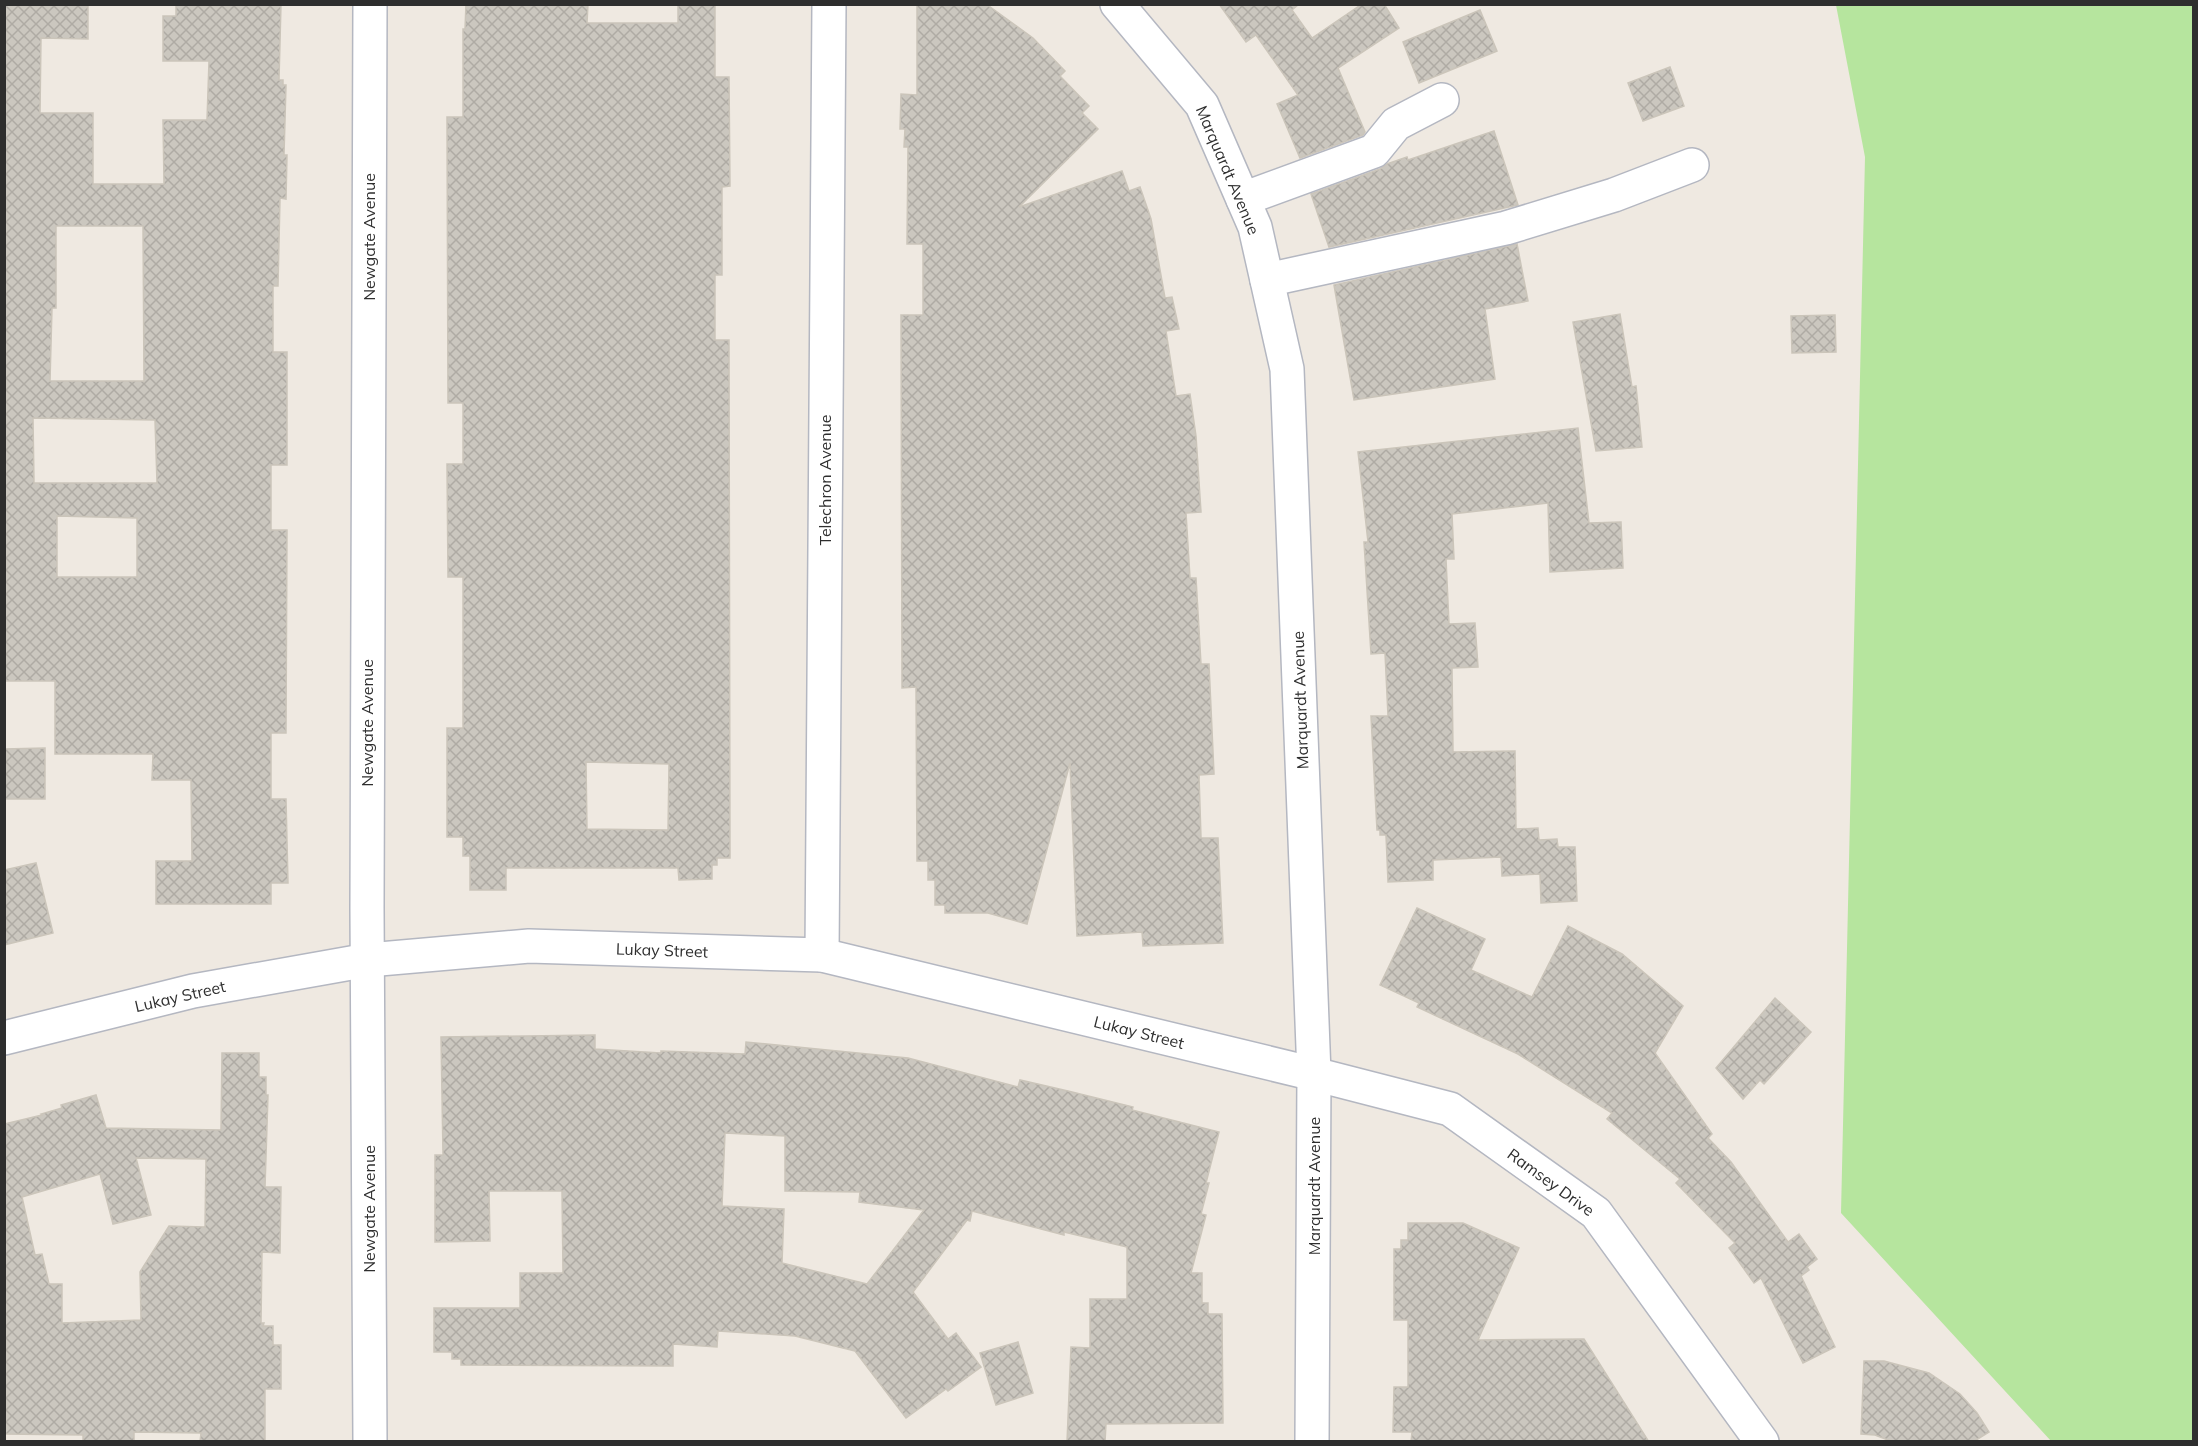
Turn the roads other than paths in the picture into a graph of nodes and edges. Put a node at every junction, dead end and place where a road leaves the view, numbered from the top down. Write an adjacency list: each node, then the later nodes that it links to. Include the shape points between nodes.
1 (370, 4): 9 (street, Newgate Avenue)
2 (829, 4): 8 (street, Telechron Avenue)
3 (1117, 4): 6 (street, Marquardt Avenue, via 1202,105)
4 (1442, 100): 6 (street, via 1396,124 1374,151)
5 (1692, 165): 7 (street, via 1614,195 1506,228)
6 (1243, 199): 7 (street, Marquardt Avenue, via 1255,226)
7 (1267, 280): 11 (street, Marquardt Avenue, via 1287,369)
8 (822, 955): 9 (street, Lukay Street, via 529,946); 11 (street, Lukay Street)
9 (368, 960): 10 (street, Lukay Street, via 193,991); 12 (street, Newgate Avenue)
10 (4, 1038)
11 (1314, 1074): 13 (street, Marquardt Avenue); 14 (street, Ramsey Drive, via 1450,1109 1596,1213)
12 (370, 1442)
13 (1312, 1442)
14 (1762, 1442)

